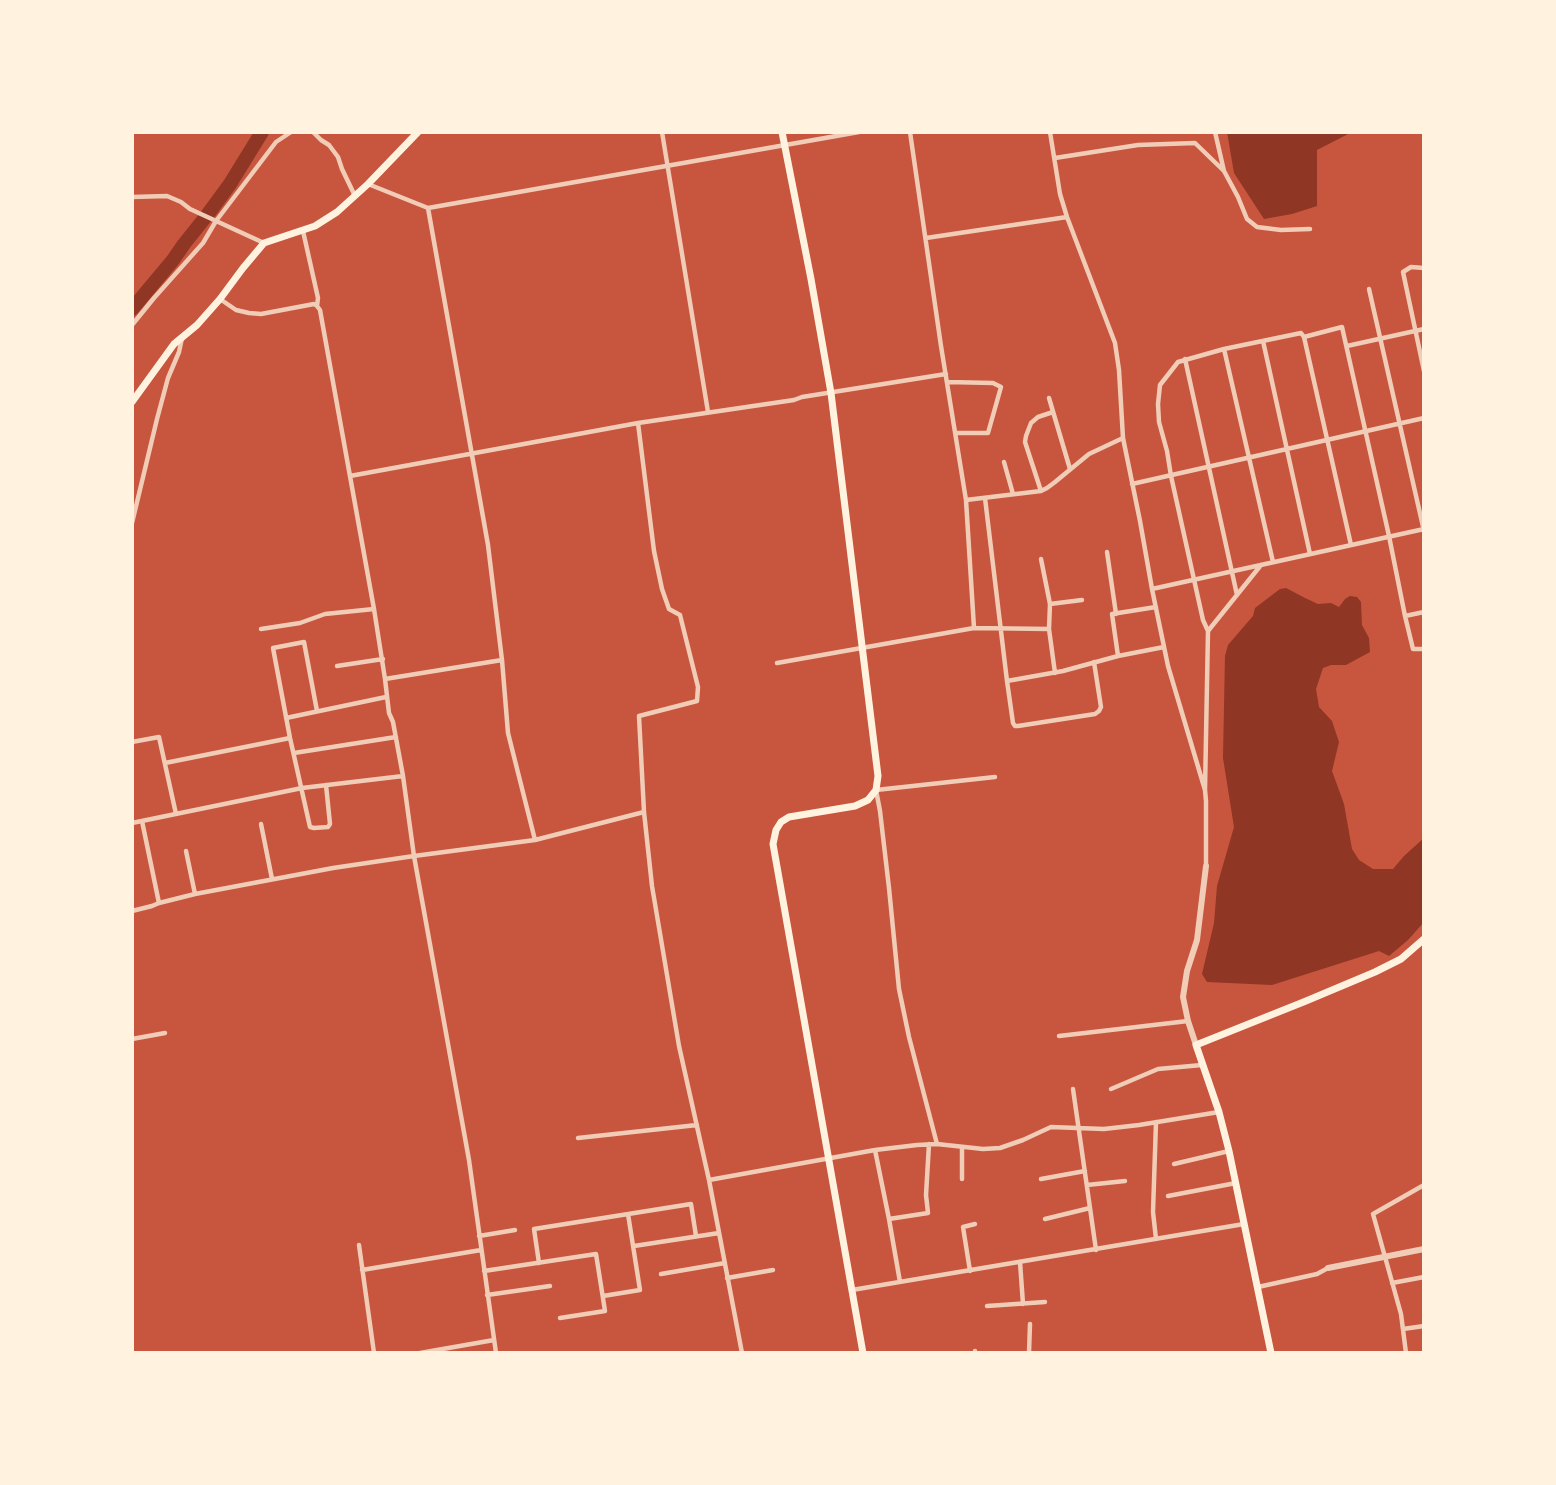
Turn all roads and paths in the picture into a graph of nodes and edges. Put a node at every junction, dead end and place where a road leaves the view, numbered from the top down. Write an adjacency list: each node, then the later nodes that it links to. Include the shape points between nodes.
1 (291, 132): 19 (street, via 276,142)
2 (313, 132): 15 (street, via 338,157)
3 (418, 132): 14 (main road)
4 (662, 132): 12 (street)
5 (782, 132): 10 (main road)
6 (859, 132): 10 (street)
7 (910, 132): 22 (street)
8 (1050, 132): 11 (street)
9 (1215, 132): 13 (street)
10 (785, 145): 12 (street); 41 (main road)
11 (1054, 158): 13 (street, via 1138,145 1195,143); 18 (street)
12 (668, 166): 17 (street); 44 (street)
13 (1224, 171): 20 (street, via 1247,219 1257,227 1281,231)
14 (368, 184): 15 (main road); 17 (street)
15 (355, 196): 21 (main road, via 337,212)
16 (132, 197): 19 (street, via 167,196)
17 (428, 208): 54 (street)
18 (1067, 217): 22 (street); 51 (street, via 1115,343)
19 (215, 220): 23 (street); 28 (street, via 202,243)
20 (1310, 229)
21 (303, 231): 23 (main road); 27 (street, via 318,298)
22 (926, 238): 39 (street)
23 (264, 243): 26 (main road)
24 (1424, 268): 30 (street, via 1412,267 1403,272)
25 (1370, 290): 33 (street)
26 (220, 299): 27 (street, via 236,310 261,314); 31 (main road)
27 (316, 306): 59 (street, via 321,310)
28 (132, 325)
29 (1424, 329): 30 (street)
30 (1415, 331): 33 (street); 38 (street)
31 (182, 337): 43 (main road); 66 (street)
32 (1304, 337): 34 (street, via 1301,333); 35 (street, via 1342,327); 52 (street)
33 (1381, 339): 35 (street); 48 (street)
34 (1263, 341): 36 (street); 53 (street)
35 (1347, 346): 49 (street)
36 (1224, 350): 37 (street); 55 (street)
37 (1185, 359): 57 (street); 60 (street, via 1160,385 1160,422)
38 (1424, 371)
39 (946, 374): 40 (street); 41 (street)
40 (947, 382): 50 (street); 50 (street, via 993,383 1001,387 988,433)
41 (831, 393): 44 (street); 92 (main road)
42 (1049, 398): 45 (street)
43 (132, 402)
44 (708, 412): 47 (street)
45 (1053, 412): 58 (street); 62 (street, via 1031,423 1025,442)
46 (1424, 418): 48 (street)
47 (638, 423): 54 (street); 117 (street, via 662,588 669,609 680,615 698,687 697,701 639,716)
48 (1400, 424): 49 (street); 67 (street)
49 (1365, 431): 52 (street); 68 (street)
50 (955, 433): 65 (street)
51 (1123, 438): 58 (street, via 1089,454); 61 (street)
52 (1327, 440): 53 (street); 69 (street)
53 (1288, 449): 55 (street); 71 (street)
54 (471, 453): 59 (street); 96 (street, via 488,545)
55 (1249, 458): 57 (street); 73 (street)
56 (1004, 462): 63 (street)
57 (1209, 466): 60 (street); 75 (street)
58 (1070, 469): 62 (street)
59 (350, 476): 82 (street)
60 (1171, 476): 61 (street); 76 (street)
61 (1132, 484): 77 (street)
62 (1041, 491): 63 (street)
63 (1013, 494): 64 (street)
64 (985, 498): 65 (street); 87 (street)
65 (966, 500): 86 (street)
66 (132, 523)
67 (1424, 530): 68 (street)
68 (1389, 536): 69 (street); 85 (street)
69 (1351, 544): 71 (street)
70 (1107, 552): 84 (street)
71 (1310, 554): 73 (street)
72 (1041, 559): 80 (street)
73 (1273, 562): 74 (street)
74 (1262, 565): 75 (street); 78 (street)
75 (1233, 572): 76 (street); 78 (street)
76 (1194, 580): 77 (street); 90 (street)
77 (1152, 589): 81 (street)
78 (1237, 595): 90 (street)
79 (1082, 600): 80 (street)
80 (1050, 604): 89 (street)
81 (1156, 607): 84 (street); 91 (street)
82 (375, 609): 88 (street, via 325,614 300,623); 95 (street)
83 (1424, 612): 85 (street)
84 (1116, 614): 94 (street, via 1112,614)
85 (1405, 616): 93 (street, via 1413,649)
86 (974, 628): 87 (street); 92 (street)
87 (1001, 628): 89 (street); 102 (street)
88 (261, 629)
89 (1049, 629): 100 (street)
90 (1208, 631): 116 (street)
91 (1164, 647): 94 (street); 116 (street)
92 (862, 648): 98 (street); 115 (main road, via 878,776)
93 (1424, 649)
94 (1118, 656): 97 (street)
95 (382, 660): 99 (street); 101 (street)
96 (502, 660): 101 (street); 122 (street, via 508,733)
97 (1094, 662): 100 (street); 102 (street, via 1101,707 1095,714 1015,726)
98 (777, 663)
99 (338, 666)
100 (1055, 673): 102 (street)
101 (385, 679): 103 (street)
102 (1007, 681)
103 (386, 697): 104 (street); 106 (street)
104 (317, 711): 105 (street); 105 (street, via 304,642 273,648)
105 (286, 718): 107 (street)
106 (396, 737): 109 (street); 111 (street)
107 (290, 738): 109 (street); 110 (street)
108 (132, 742): 110 (street, via 159,736)
109 (294, 753): 114 (street)
110 (165, 763): 118 (street)
111 (403, 776): 113 (street); 124 (street)
112 (995, 777): 115 (street)
113 (326, 785): 114 (street); 114 (street, via 330,824 314,828 310,826)
114 (302, 788): 118 (street)
115 (876, 790): 145 (street, via 899,989); 149 (main road, via 868,800 855,806 789,817 778,826 773,839)
116 (1205, 790): 125 (street)
117 (644, 812): 122 (street); 141 (street, via 665,968)
118 (176, 814): 119 (street)
119 (142, 821): 120 (street); 128 (street)
120 (132, 823)
121 (261, 824): 126 (street)
122 (535, 840): 124 (street)
123 (186, 852): 127 (street)
124 (414, 856): 126 (street); 168 (street)
125 (1206, 866): 131 (street, via 1197,940 1183,997)
126 (272, 879): 127 (street)
127 (195, 894): 128 (street)
128 (159, 903): 129 (street)
129 (132, 911)
130 (1424, 939): 135 (main road, via 1401,959 1375,972)
131 (1188, 1021): 133 (street); 135 (street)
132 (165, 1033): 134 (street)
133 (1059, 1036)
134 (132, 1039)
135 (1196, 1045): 136 (main road)
136 (1202, 1065): 138 (street, via 1158,1069); 139 (main road)
137 (1073, 1089): 142 (street)
138 (1111, 1089)
139 (1219, 1112): 140 (street); 148 (main road)
140 (1156, 1122): 142 (street, via 1104,1129); 170 (street)
141 (697, 1125): 143 (street); 154 (street)
142 (1079, 1127): 146 (street, via 1051,1127 1000,1148); 151 (street)
143 (578, 1138)
144 (929, 1144): 145 (street); 147 (street); 162 (street, via 928,1213)
145 (937, 1144): 146 (street)
146 (962, 1147): 152 (street)
147 (875, 1150): 149 (street); 162 (street)
148 (1229, 1151): 150 (street); 156 (main road)
149 (829, 1160): 154 (street); 192 (main road)
150 (1174, 1164)
151 (1085, 1171): 153 (street); 157 (street)
152 (962, 1179)
153 (1041, 1179)
154 (709, 1180): 167 (street)
155 (1125, 1181): 157 (street)
156 (1236, 1183): 159 (street); 165 (main road)
157 (1087, 1185): 160 (street)
158 (1424, 1185): 176 (street, via 1373,1214)
159 (1168, 1196)
160 (1090, 1208): 163 (street); 175 (street)
161 (628, 1214): 169 (street, via 691,1204); 172 (street); 178 (street, via 534,1229)
162 (889, 1219): 188 (street)
163 (1045, 1219)
164 (975, 1224): 184 (street, via 963,1227)
165 (1244, 1224): 170 (street); 191 (main road)
166 (515, 1230): 168 (street)
167 (719, 1233): 169 (street); 179 (street)
168 (479, 1236): 174 (street)
169 (696, 1236): 172 (street)
170 (1156, 1239): 175 (street)
171 (359, 1245): 181 (street)
172 (633, 1246): 194 (street, via 640,1290)
173 (1424, 1249): 176 (street)
174 (481, 1250): 181 (street); 183 (street)
175 (1095, 1250): 177 (street)
176 (1385, 1256): 180 (street); 189 (street)
177 (1020, 1262): 184 (street); 196 (street)
178 (539, 1263): 183 (street); 194 (street, via 596,1254)
179 (725, 1263): 185 (street); 187 (street)
180 (1328, 1268): 191 (street)
181 (362, 1270): 203 (street)
182 (773, 1270): 187 (street)
183 (484, 1271): 193 (street)
184 (970, 1271): 188 (street)
185 (661, 1275)
186 (1424, 1277): 189 (street)
187 (727, 1278): 206 (street)
188 (900, 1282): 192 (street)
189 (1392, 1284): 201 (street)
190 (550, 1286): 193 (street)
191 (1258, 1287): 209 (main road)
192 (852, 1290): 207 (main road)
193 (487, 1294): 202 (street)
194 (603, 1296): 198 (street, via 605,1311)
195 (1045, 1302): 196 (street)
196 (1023, 1304): 197 (street)
197 (987, 1306)
198 (560, 1318)
199 (1030, 1324): 208 (street)
200 (1424, 1326): 201 (street)
201 (1403, 1329): 210 (street)
202 (494, 1340): 204 (street); 205 (street)
203 (374, 1353)
204 (420, 1353)
205 (496, 1353)
206 (742, 1353)
207 (863, 1353)
208 (1029, 1353)
209 (1271, 1353)
210 (1406, 1353)

